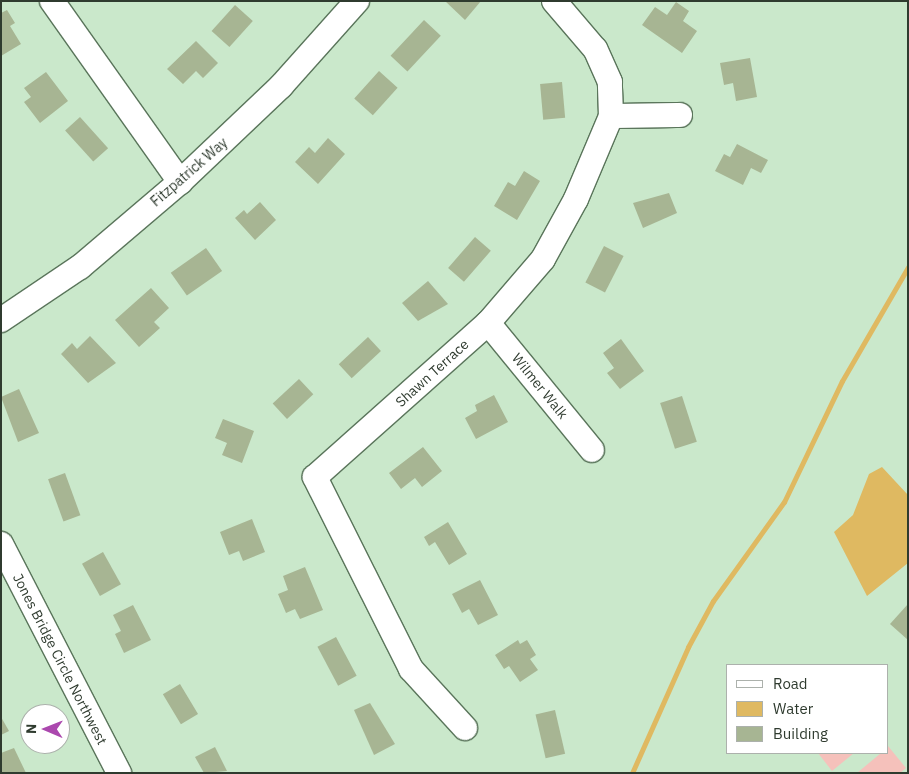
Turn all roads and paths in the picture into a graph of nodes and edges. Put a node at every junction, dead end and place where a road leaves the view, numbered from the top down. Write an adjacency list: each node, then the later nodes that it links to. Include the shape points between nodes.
1 (52, 1): 6 (street)
2 (357, 1): 6 (street, Fitzpatrick Way, via 281,86)
3 (554, 1): 5 (street, Shawn Terrace, via 595,49 610,82)
4 (680, 115): 5 (street)
5 (611, 116): 8 (street, Shawn Terrace, via 576,199 543,259)
6 (180, 182): 7 (street, Fitzpatrick Way, via 80,267)
7 (1, 320)
8 (488, 323): 9 (street, Wilmer Walk); 11 (street, Shawn Terrace, via 315,477 411,668)
9 (592, 450)
10 (1, 544): 12 (street, Jones Bridge Circle Northwest)
11 (465, 728)
12 (120, 773)

